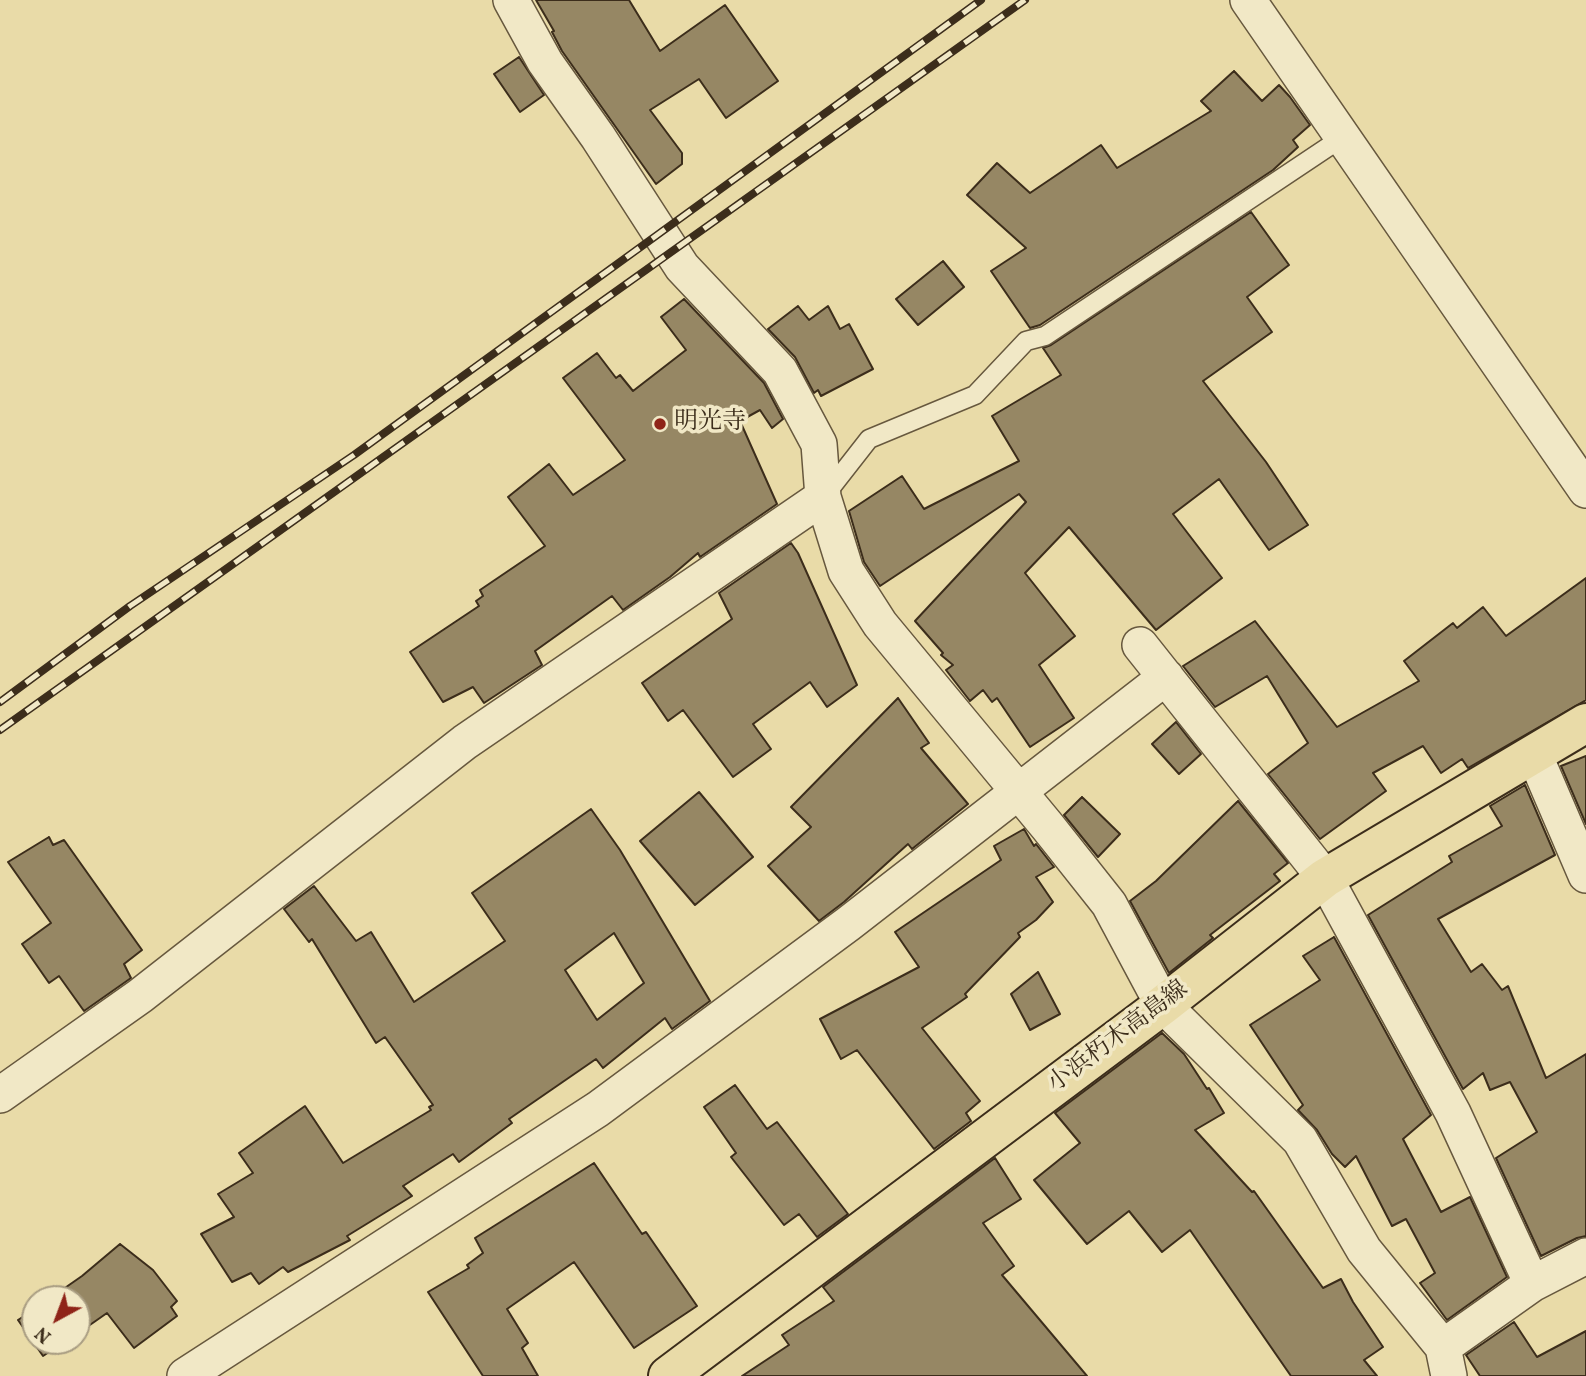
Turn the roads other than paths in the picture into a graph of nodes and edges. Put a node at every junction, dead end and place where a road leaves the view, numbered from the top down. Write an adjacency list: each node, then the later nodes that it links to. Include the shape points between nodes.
1 (511, 0): 5 (street, via 545,62 682,267 780,371 819,444)
2 (1248, 0): 3 (street)
3 (1343, 137): 4 (street); 5 (lane, via 1045,336 1027,341 975,395 869,439)
4 (1586, 490)
5 (823, 497): 10 (street, via 846,571 880,624); 14 (street, via 465,742 140,996)
6 (1140, 645): 7 (street)
7 (1166, 677): 10 (street); 12 (street)
8 (1586, 723): 9 (main road, 小浜朽木高島線)
9 (1534, 754): 11 (street); 12 (main road, 小浜朽木高島線)
10 (1018, 791): 13 (street, via 1109,904); 18 (street, via 598,1109)
11 (1586, 875)
12 (1325, 878): 13 (main road, 小浜朽木高島線); 16 (street, via 1453,1113)
13 (1163, 1005): 17 (street, via 1300,1140 1364,1250); 19 (main road, 小浜朽木高島線)
14 (0, 1096)
15 (1586, 1256): 16 (street)
16 (1532, 1284): 17 (street)
17 (1446, 1362)
18 (185, 1376)
19 (668, 1376)

